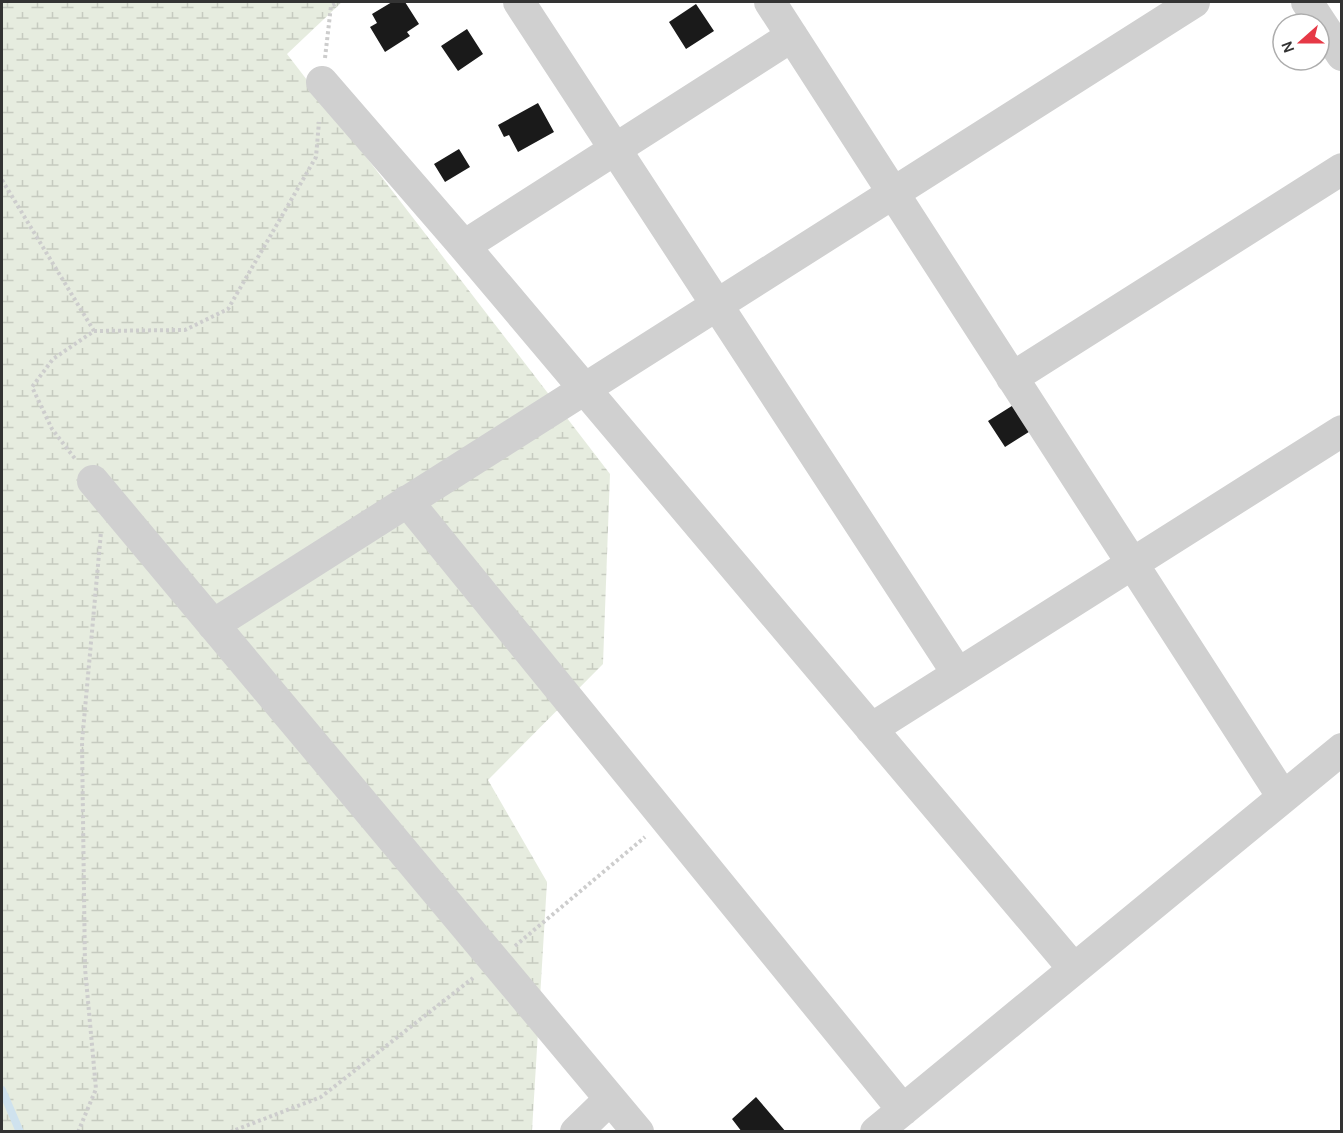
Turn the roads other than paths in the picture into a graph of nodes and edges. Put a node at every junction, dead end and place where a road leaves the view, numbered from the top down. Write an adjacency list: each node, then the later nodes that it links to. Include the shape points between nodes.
1 (519, 2): 8 (street)
2 (770, 2): 5 (street)
3 (1194, 2): 10 (street)
4 (1307, 2): 6 (street)
5 (792, 36): 8 (street); 10 (street)
6 (1341, 55)
7 (322, 81): 11 (street)
8 (616, 148): 11 (street); 12 (street)
9 (1341, 169): 13 (street)
10 (893, 193): 12 (street); 13 (street)
11 (464, 246): 14 (street)
12 (717, 304): 14 (street); 20 (street)
13 (1012, 378): 18 (street)
14 (584, 389): 17 (street); 21 (street)
15 (1341, 431): 18 (street)
16 (93, 481): 19 (street)
17 (407, 501): 19 (street); 26 (street)
18 (1132, 563): 20 (street); 23 (street)
19 (213, 625): 25 (street)
20 (958, 674): 21 (street)
21 (871, 729): 24 (street)
22 (1341, 749): 23 (street)
23 (1283, 797): 24 (street)
24 (1074, 969): 26 (street)
25 (610, 1099): 27 (street); 28 (street)
26 (903, 1110): 29 (street)
27 (576, 1131)
28 (638, 1131)
29 (876, 1131)

